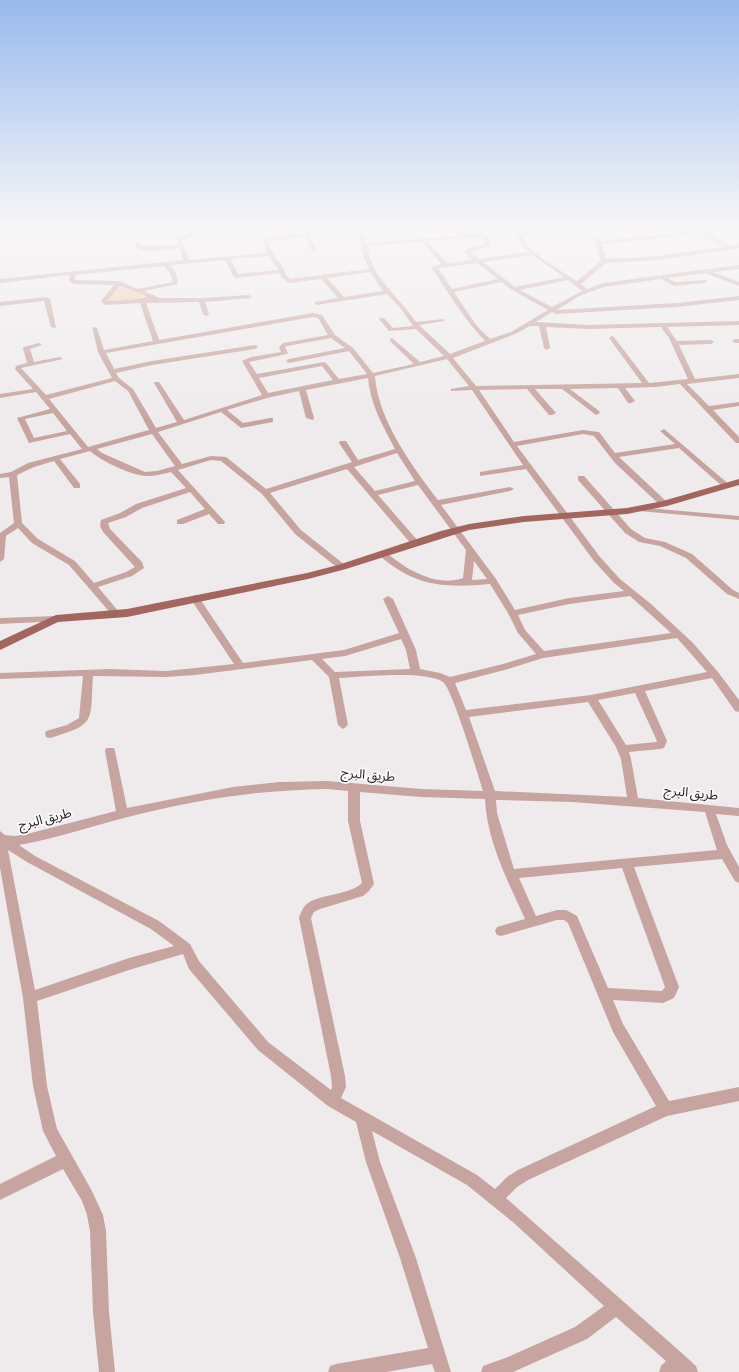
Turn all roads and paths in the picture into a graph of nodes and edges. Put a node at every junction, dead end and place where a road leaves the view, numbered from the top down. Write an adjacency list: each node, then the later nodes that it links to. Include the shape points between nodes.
1 (111, 293): 14 (street, via 105,303)
2 (337, 293): 11 (street)
3 (381, 293): 11 (street)
4 (389, 293): 23 (street)
5 (450, 293): 32 (street)
6 (521, 293): 17 (street)
7 (583, 293): 17 (street)
8 (146, 294): 12 (street); 14 (street)
9 (250, 297): 13 (street)
10 (739, 298): 17 (street, via 642,308)
11 (342, 299): 15 (street)
12 (160, 300): 13 (street); 14 (street)
13 (201, 300): 18 (street)
14 (142, 301): 31 (street)
15 (317, 303)
16 (0, 304): 26 (street, via 47,299)
17 (553, 311): 22 (street)
18 (206, 314)
19 (382, 319): 23 (street, via 391,330)
20 (442, 320): 23 (street)
21 (739, 323): 25 (street)
22 (531, 324): 24 (street); 32 (street)
23 (416, 325): 42 (street)
24 (542, 325): 25 (street); 37 (street)
25 (663, 325): 34 (street)
26 (54, 327)
27 (94, 328): 39 (street)
28 (332, 336): 31 (street, via 322,319 316,315 173,336); 38 (street); 40 (street, via 282,345)
29 (612, 338): 57 (street)
30 (392, 340): 47 (street)
31 (156, 342): 39 (street)
32 (489, 342): 42 (street)
33 (710, 342): 34 (street)
34 (674, 343): 54 (street)
35 (39, 345): 45 (street, via 26,348)
36 (255, 347): 49 (street, via 152,363)
37 (546, 348)
38 (351, 349): 41 (street); 50 (street)
39 (101, 352): 49 (street)
40 (285, 354): 44 (street); 52 (street, via 247,360 246,363)
41 (318, 356): 44 (street); 46 (street)
42 (449, 357): 47 (street); 62 (street)
43 (60, 359): 45 (street)
44 (289, 361): 48 (street)
45 (31, 364): 63 (street, via 18,368)
46 (324, 364): 48 (street); 53 (street)
47 (418, 364): 50 (street)
48 (294, 369): 52 (street)
49 (114, 375): 67 (street); 80 (street, via 131,390)
50 (371, 375): 53 (street); 86 (street, via 378,409)
51 (739, 376): 54 (street)
52 (254, 377): 66 (street)
53 (338, 382): 61 (street)
54 (693, 382): 56 (street)
55 (157, 383): 77 (street)
56 (683, 383): 57 (street); 70 (street)
57 (647, 385): 58 (street)
58 (620, 386): 60 (street); 68 (street)
59 (529, 387): 60 (street); 62 (street); 73 (street)
60 (564, 387): 74 (street)
61 (302, 388): 66 (street); 75 (street)
62 (474, 388): 64 (street); 83 (street)
63 (38, 390): 65 (street); 67 (street)
64 (453, 390)
65 (0, 396)
66 (266, 396): 71 (street)
67 (44, 398): 72 (street)
68 (632, 401)
69 (739, 404): 70 (street)
70 (708, 408): 81 (street)
71 (222, 409): 76 (street, via 241,426); 77 (street)
72 (54, 410): 79 (street); 79 (street, via 21,418 32,441 37,442)
73 (552, 413)
74 (596, 413)
75 (310, 418)
76 (270, 420)
77 (182, 423): 80 (street)
78 (664, 431): 84 (street)
79 (72, 432): 85 (street)
80 (154, 432): 85 (street); 91 (street)
81 (739, 441)
82 (343, 444): 89 (street)
83 (512, 445): 87 (street, via 583,432 596,434); 90 (street)
84 (680, 446): 87 (street); 99 (street)
85 (88, 449): 88 (street); 91 (street, via 136,472 150,474)
86 (399, 450): 89 (street); 96 (street)
87 (614, 455): 105 (street)
88 (55, 458): 92 (street); 98 (street)
89 (353, 465): 102 (street); 103 (street)
90 (528, 466): 93 (street); 109 (street)
91 (177, 468): 100 (street); 102 (street, via 223,459)
92 (13, 474): 94 (street); 113 (street)
93 (483, 474)
94 (0, 476)
95 (581, 478): 108 (street)
96 (420, 482): 103 (street); 104 (street)
97 (739, 482): 99 (main road)
98 (77, 486)
99 (727, 486): 105 (main road)
100 (191, 489): 107 (street); 123 (street, via 139,506 104,522 106,530 140,568)
101 (510, 489): 104 (street)
102 (265, 492): 120 (street, via 298,532)
103 (374, 494): 116 (street)
104 (437, 504): 114 (street)
105 (664, 504): 106 (main road)
106 (639, 509): 108 (main road); 110 (street)
107 (211, 510): 111 (street); 112 (street)
108 (612, 513): 109 (main road); 125 (street, via 624,528 637,538 662,544 689,556 730,592)
109 (566, 516): 114 (main road); 124 (street, via 609,573)
110 (739, 518)
111 (180, 522)
112 (221, 522)
113 (18, 524): 115 (street); 123 (street, via 35,541 72,563)
114 (457, 530): 116 (main road); 117 (street)
115 (1, 536): 119 (street)
116 (415, 543): 118 (main road)
117 (470, 549): 121 (street); 122 (street, via 467,580)
118 (382, 554): 120 (main road); 122 (street, via 404,572 432,582)
119 (0, 559)
120 (342, 567): 126 (main road)
121 (492, 581): 122 (street); 128 (street)
122 (458, 584)
123 (94, 586): 129 (street)
124 (631, 592): 128 (street, via 569,601); 133 (street)
125 (739, 596)
126 (195, 598): 129 (main road); 137 (street)
127 (388, 599): 132 (street)
128 (513, 613): 135 (street, via 521,631)
129 (116, 614): 130 (main road)
130 (56, 619): 131 (street); 134 (main road)
131 (0, 622)
132 (404, 635): 136 (street, via 349,652); 138 (street, via 411,650)
133 (679, 635): 135 (street); 140 (street)
134 (0, 646)
135 (542, 655): 143 (street)
136 (315, 658): 137 (street); 141 (street)
137 (240, 666): 139 (street, via 176,674)
138 (416, 672): 141 (street); 143 (street, via 440,676)
139 (88, 673): 142 (street); 149 (street, via 83,721)
140 (715, 674): 144 (street); 146 (street)
141 (333, 675): 148 (street)
142 (0, 676)
143 (449, 681): 147 (street)
144 (639, 690): 145 (street); 150 (street, via 662,741 655,746)
145 (591, 698): 147 (street); 150 (street)
146 (739, 708)
147 (463, 714): 153 (street)
148 (343, 725)
149 (50, 734)
150 (622, 749): 154 (street)
151 (110, 751): 157 (street)
152 (354, 788): 153 (street, طريق البرج, via 427,794); 157 (street, طريق البرج, via 316,785 262,787); 170 (street, via 354,821 368,884 360,892 309,909 305,918 338,1076 339,1087)
153 (490, 794): 154 (street, طريق البرج); 162 (street, via 493,824)
154 (633, 802): 155 (street, طريق البرج)
155 (709, 808): 156 (street, طريق البرج); 159 (street)
156 (739, 812)
157 (122, 814): 158 (street, طريق البرج, via 26,839 15,841)
158 (0, 838): 161 (street); 166 (street, via 31,859 155,925)
159 (726, 854): 160 (street); 163 (street)
160 (626, 863): 162 (street); 167 (street, via 672,987 669,994 662,997)
161 (2, 868): 168 (street)
162 (510, 874): 164 (street)
163 (739, 878)
164 (533, 922): 165 (street); 167 (street, via 562,915 573,920)
165 (501, 931)
166 (186, 948): 168 (street, via 128,964); 170 (street, via 194,965 252,1035)
167 (603, 994): 171 (street, via 618,1028)
168 (30, 998): 173 (street, via 40,1086 50,1131)
169 (739, 1094): 171 (street)
170 (333, 1101): 172 (street)
171 (666, 1109): 175 (street, via 523,1175)
172 (362, 1119): 175 (street, via 472,1180); 177 (street, via 372,1166 398,1230 434,1338)
173 (65, 1160): 174 (street); 179 (street, via 87,1196 98,1231 101,1312)
174 (0, 1192)
175 (496, 1198): 176 (street)
176 (618, 1306): 178 (street); 182 (street, via 581,1333)
177 (437, 1355): 180 (street); 181 (street)
178 (678, 1368)
179 (107, 1372)
180 (336, 1372)
181 (442, 1372)
182 (489, 1372)

